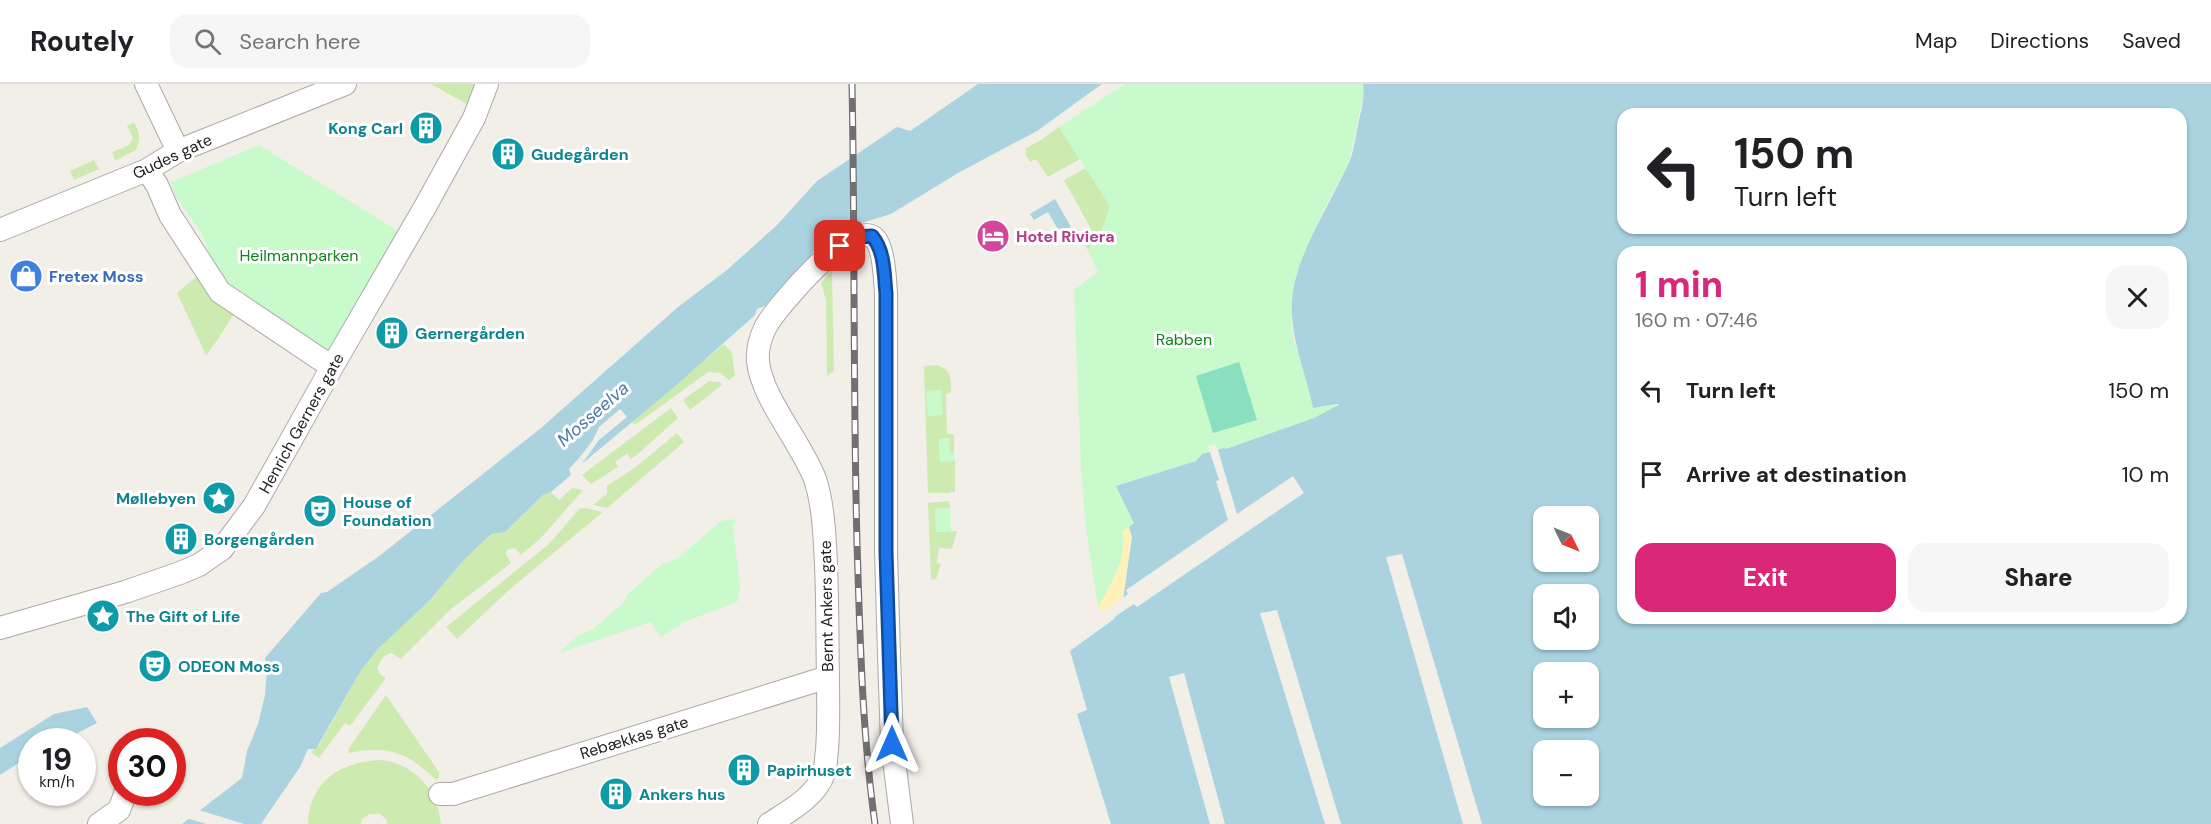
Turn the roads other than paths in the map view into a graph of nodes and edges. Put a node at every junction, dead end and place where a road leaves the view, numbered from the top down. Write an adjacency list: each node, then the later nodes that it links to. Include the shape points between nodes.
1 (146, 84): 4 (street)
2 (345, 84): 4 (street, Gudes gate)
3 (487, 84): 7 (street, Henrich Gerners gate, via 474,118)
4 (178, 151): 5 (street, Gudes gate)
5 (147, 170): 6 (street, Gudes gate); 7 (street, via 220,292)
6 (0, 230)
7 (332, 367): 8 (street, Henrich Gerners gate, via 254,506 212,558 125,592)
8 (0, 628)
9 (828, 677): 10 (street, Rebækkas gate, via 453,794); 13 (street, Bernt Ankers gate, via 830,721 825,772 817,787 799,804); 14 (street, Bernt Ankers gate, via 828,589 819,492 774,404 758,362 765,330 817,265 840,246 858,237 872,236 880,251 886,293 889,661 892,744)
10 (440, 794)
11 (121, 806): 12 (street)
12 (99, 824)
13 (769, 824)
14 (902, 824)

